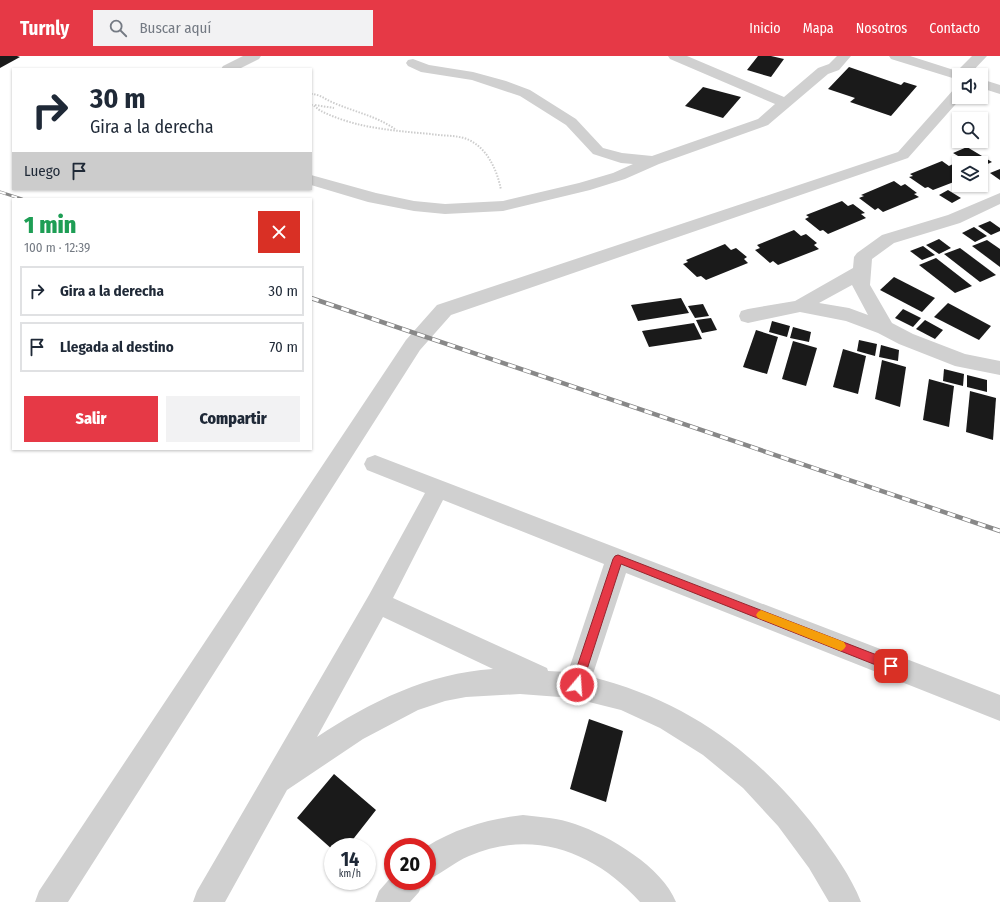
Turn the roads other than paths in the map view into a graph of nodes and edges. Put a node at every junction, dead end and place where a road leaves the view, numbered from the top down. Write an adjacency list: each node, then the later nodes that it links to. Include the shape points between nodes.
1 (254, 56): 7 (street)
2 (675, 56): 13 (street)
3 (844, 56): 13 (street, via 834,67 820,65)
4 (896, 56): 9 (street)
5 (976, 57): 8 (street)
6 (413, 63): 14 (street, via 426,69 473,76 525,93 571,122)
7 (230, 68)
8 (967, 68)
9 (952, 74)
10 (988, 86): 11 (street)
11 (1000, 90)
12 (952, 100): 35 (street, via 903,155 444,310 413,345)
13 (785, 103): 15 (street, via 763,122)
14 (598, 151): 15 (street, via 621,158); 17 (street, via 598,167)
15 (653, 161): 17 (street, via 619,176)
16 (312, 180): 17 (street, via 374,198 445,209 504,206)
17 (584, 187)
18 (1000, 198): 19 (street, via 954,219 888,239 863,257)
19 (862, 270): 20 (street); 22 (street, via 861,285)
20 (800, 306): 21 (street); 22 (street, via 849,315)
21 (748, 316)
22 (885, 328): 23 (street, via 962,361)
23 (1000, 368)
24 (375, 464): 25 (street)
25 (438, 489): 26 (street); 27 (street)
26 (618, 559): 29 (street); 30 (street)
27 (378, 603): 28 (street); 32 (street)
28 (545, 680): 29 (street); 32 (street, via 490,681 436,691 383,711 332,742)
29 (577, 685): 39 (street, via 623,697 669,717 713,744 755,780 795,822 831,873)
30 (989, 704): 31 (street)
31 (1000, 723)
32 (278, 780): 36 (street)
33 (436, 859): 38 (street, via 456,846 483,835 512,830 540,830 569,836 597,848 623,864 648,885)
34 (400, 890): 37 (street)
35 (50, 902)
36 (208, 902)
37 (390, 902)
38 (661, 902)
39 (846, 902)

